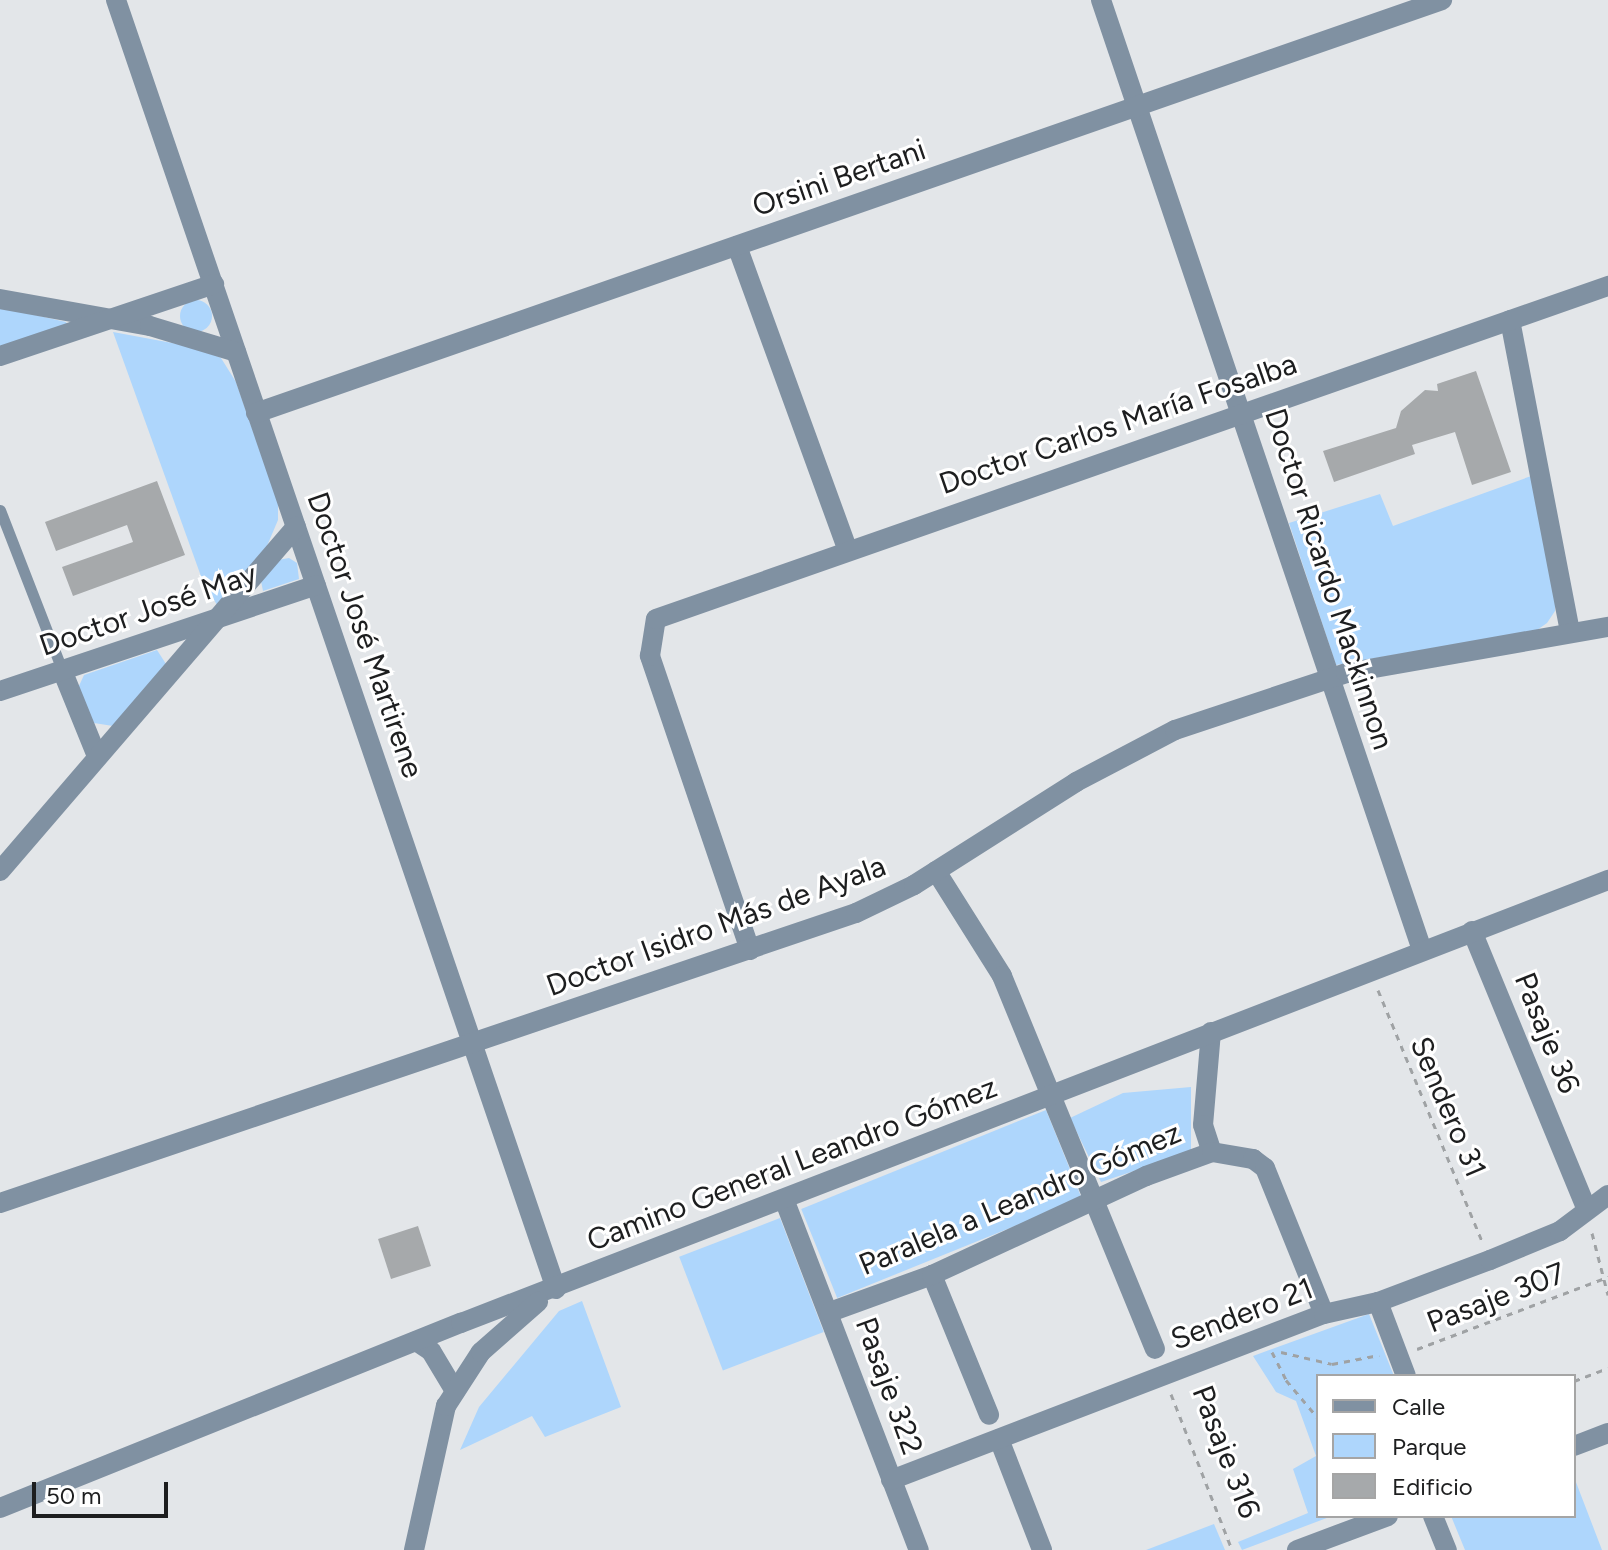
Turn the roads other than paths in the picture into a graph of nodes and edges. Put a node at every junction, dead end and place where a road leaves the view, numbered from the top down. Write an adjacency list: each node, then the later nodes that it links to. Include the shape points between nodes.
1 (116, 0): 6 (street, Doctor José Martirene)
2 (1101, 0): 4 (street, Doctor Ricardo Mackinnon)
3 (1442, 0): 4 (street, Orsini Bertani)
4 (1137, 105): 5 (street, Orsini Bertani); 14 (street, Doctor Ricardo Mackinnon)
5 (737, 246): 13 (street, Orsini Bertani); 17 (street)
6 (214, 284): 9 (street); 11 (street, Doctor José Martirene)
7 (1608, 286): 10 (street, Doctor Carlos María Fosalba)
8 (0, 299): 9 (street)
9 (107, 320): 11 (street, via 205,339); 12 (street)
10 (1510, 320): 14 (street, Doctor Carlos María Fosalba); 21 (street)
11 (236, 352): 13 (street, Doctor José Martirene)
12 (0, 356)
13 (256, 413): 16 (street, Doctor José Martirene)
14 (1243, 413): 17 (street, Doctor Carlos María Fosalba); 23 (street, Doctor Ricardo Mackinnon)
15 (0, 510): 22 (lane)
16 (296, 527): 18 (street, Doctor José Martirene); 19 (street)
17 (847, 549): 30 (street, Doctor Carlos María Fosalba, via 664,613 651,626 650,656)
18 (316, 585): 19 (street, Doctor José May); 33 (street, Doctor José Martirene)
19 (216, 620): 22 (street, Doctor José May); 25 (street)
20 (1608, 627): 21 (street, Doctor Isidro Más de Ayala)
21 (1570, 631): 23 (street, Doctor Isidro Más de Ayala)
22 (62, 670): 24 (street, Doctor José May); 25 (street)
23 (1329, 678): 27 (street, Doctor Isidro Más de Ayala, via 1150,741); 31 (street, Doctor Ricardo Mackinnon)
24 (0, 691)
25 (97, 756): 26 (street)
26 (0, 871)
27 (936, 871): 30 (street, Doctor Isidro Más de Ayala, via 856,913); 34 (street, via 1002,976)
28 (1608, 880): 29 (street, Camino General Leandro Gómez)
29 (1472, 931): 31 (street, Camino General Leandro Gómez); 40 (street, Pasaje 36)
30 (750, 950): 33 (street, Doctor Isidro Más de Ayala)
31 (1422, 950): 32 (street, Camino General Leandro Gómez)
32 (1211, 1032): 34 (street, Camino General Leandro Gómez); 35 (street, via 1203,1125)
33 (475, 1045): 38 (street, Doctor Isidro Más de Ayala); 42 (street, Doctor José Martirene)
34 (1050, 1095): 37 (street, Camino General Leandro Gómez); 39 (street)
35 (1212, 1152): 39 (street, Paralela a Leandro Gómez, via 1146,1176); 45 (street, Paralela a Leandro Gómez, via 1236,1154 1265,1168)
36 (1608, 1195): 40 (street, Sendero 21)
37 (784, 1199): 42 (street, Camino General Leandro Gómez); 44 (street, Pasaje 322)
38 (0, 1203)
39 (1098, 1203): 41 (street, Paralela a Leandro Gómez); 47 (street)
40 (1586, 1208): 43 (street, Sendero 21, via 1560,1231)
41 (932, 1275): 44 (street, Paralela a Leandro Gómez); 50 (street)
42 (556, 1289): 46 (street, Camino General Leandro Gómez); 49 (street, via 481,1352)
43 (1378, 1302): 45 (street, Sendero 21); 48 (street)
44 (830, 1312): 54 (street, Pasaje 322)
45 (1324, 1314): 52 (street, Sendero 21)
46 (416, 1341): 49 (street, via 431,1351); 55 (street, Camino General Leandro Gómez)
47 (1155, 1349)
48 (1405, 1374)
49 (455, 1391): 58 (street, via 435,1445)
50 (989, 1415)
51 (1608, 1433): 53 (street)
52 (999, 1439): 54 (street, Sendero 21); 60 (street)
53 (1576, 1445)
54 (891, 1480): 59 (street, Pasaje 322)
55 (0, 1508)
56 (1383, 1518): 61 (street)
57 (1434, 1518): 62 (street)
58 (414, 1550)
59 (919, 1550)
60 (1042, 1550)
61 (1297, 1550)
62 (1447, 1550)

